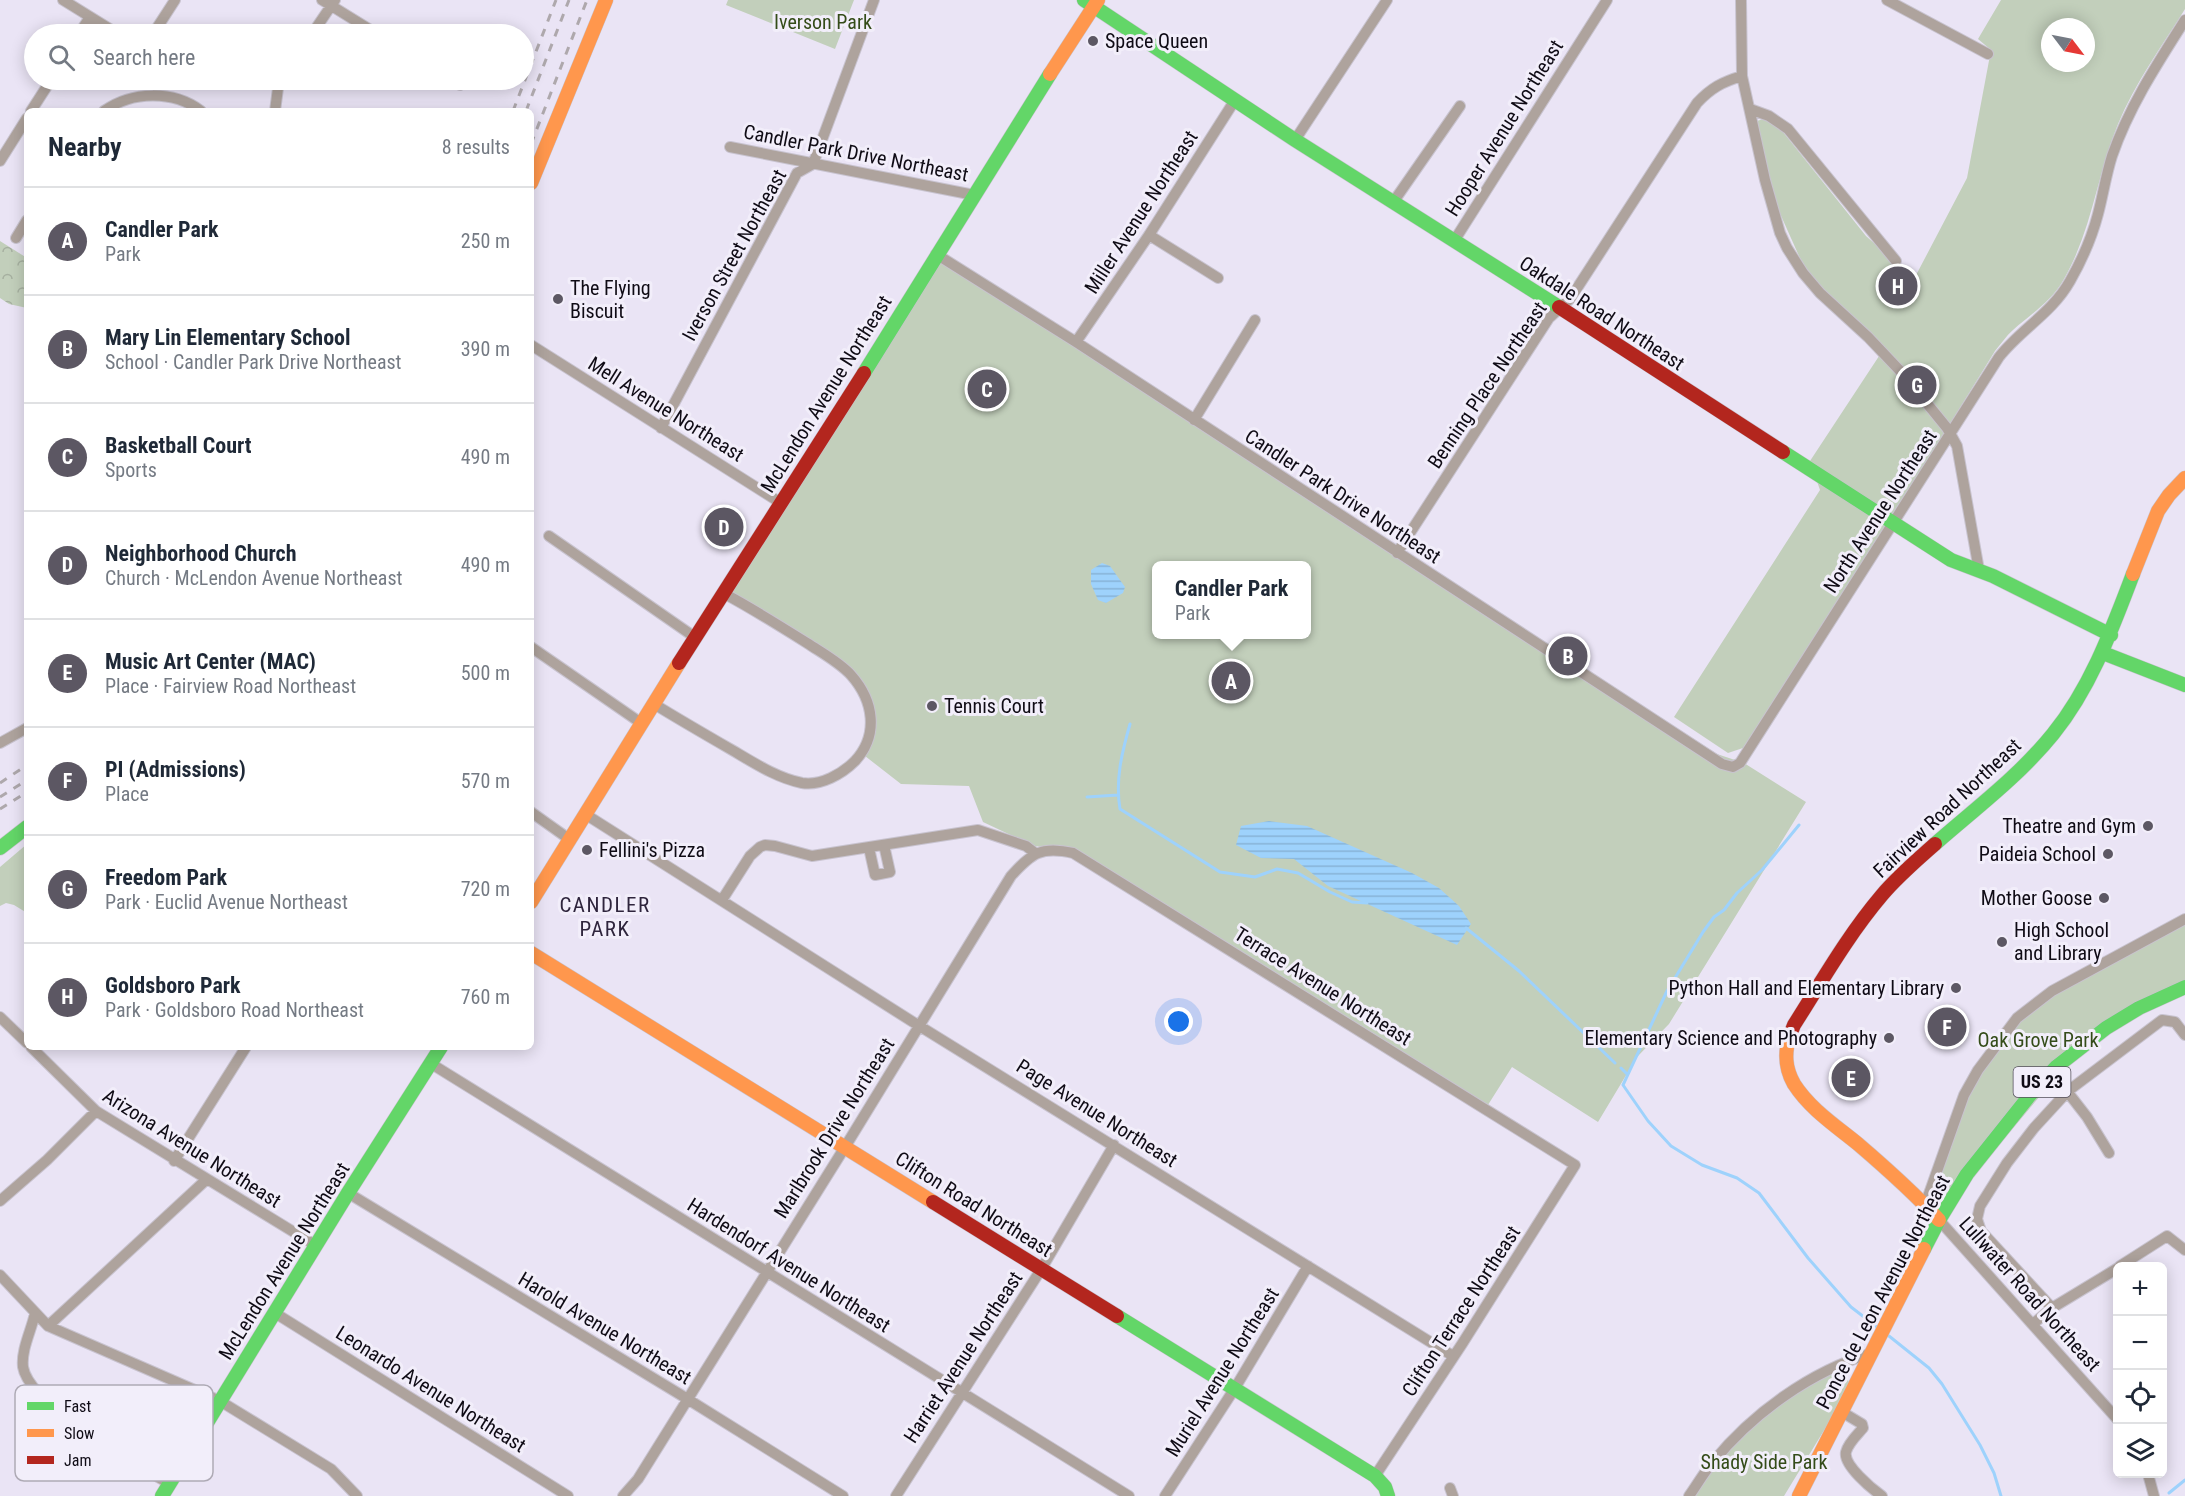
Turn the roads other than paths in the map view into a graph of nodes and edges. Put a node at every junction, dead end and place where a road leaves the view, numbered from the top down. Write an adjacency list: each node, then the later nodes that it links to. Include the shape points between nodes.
1 (63, 0): 11 (street)
2 (175, 0): 15 (street)
3 (606, 0): 34 (main road)
4 (874, 0): 33 (street, Iverson Street Northeast)
5 (1387, 0): 30 (street)
6 (1607, 0): 40 (street, Hooper Avenue Northeast)
7 (1741, 0): 19 (street)
8 (1887, 0): 18 (street)
9 (329, 2): 16 (street); 17 (street)
10 (1092, 2): 22 (main road, Oakdale Road Northeast); 35 (main road, McLendon Avenue Northeast)
11 (90, 17): 13 (street); 14 (street)
12 (2185, 20): 50 (street, North Avenue Northeast, via 2122,131 2084,256 2054,305 2010,343)
13 (85, 24)
14 (102, 24)
15 (159, 24)
16 (317, 24)
17 (362, 24)
18 (1988, 54)
19 (1742, 76): 28 (street); 44 (street, Benning Place Northeast, via 1720,83 1697,103)
20 (45, 90): 24 (street)
21 (278, 90): 27 (street)
22 (1235, 100): 30 (main road, Oakdale Road Northeast); 38 (street, Miller Avenue Northeast)
23 (1460, 106): 36 (street)
24 (33, 108)
25 (112, 108): 26 (street, via 129,98 154,96 182,100)
26 (196, 108)
27 (275, 108)
28 (1750, 109): 42 (street, via 1788,129); 50 (street, via 1780,232 1798,265 1820,293 1903,374)
29 (24, 123): 32 (street)
30 (1295, 140): 36 (main road, Oakdale Road Northeast)
31 (730, 147): 33 (street, Candler Park Drive Northeast)
32 (0, 161)
33 (813, 164): 35 (street, Candler Park Drive Northeast); 49 (street, Iverson Street Northeast, via 797,173)
34 (534, 176)
35 (974, 195): 41 (main road, McLendon Avenue Northeast)
36 (1394, 201): 40 (main road, Oakdale Road Northeast)
37 (24, 225): 39 (street)
38 (1149, 235): 43 (street); 46 (street, Miller Avenue Northeast)
39 (16, 238)
40 (1454, 241): 44 (main road, Oakdale Road Northeast)
41 (936, 254): 46 (street, Candler Park Drive Northeast); 52 (main road, McLendon Avenue Northeast)
42 (1896, 261)
43 (1218, 278)
44 (1560, 309): 53 (main road, Oakdale Road Northeast); 55 (street, Benning Place Northeast, via 1550,318)
45 (1256, 320): 48 (street)
46 (1076, 342): 48 (street, Candler Park Drive Northeast)
47 (534, 347): 49 (street, Mell Avenue Northeast)
48 (1194, 420): 55 (street, Candler Park Drive Northeast)
49 (661, 428): 52 (street, Mell Avenue Northeast)
50 (1951, 435): 53 (street, North Avenue Northeast); 56 (street, via 1958,446)
51 (2185, 478): 58 (main road, Fairview Road Northeast, via 2158,511)
52 (781, 503): 57 (main road, McLendon Avenue Northeast)
53 (1894, 523): 56 (main road, Oakdale Road Northeast, via 1951,560); 67 (street, North Avenue Northeast, via 1740,763)
54 (549, 536): 59 (street)
55 (1397, 553): 67 (street, Candler Park Drive Northeast, via 1722,764)
56 (1979, 570): 58 (main road, Oakdale Road Northeast)
57 (725, 594): 59 (main road, McLendon Avenue Northeast); 63 (street, via 851,675 865,695 871,716 864,751 836,775 804,783 778,776)
58 (2111, 635): 61 (main road, Fairview Road Northeast)
59 (696, 638): 63 (main road, McLendon Avenue Northeast)
60 (534, 649): 64 (street)
61 (2103, 653): 62 (main road); 101 (main road, Fairview Road Northeast, via 2076,700 2042,746 1884,892 1787,1041 1787,1067 1798,1090)
62 (2185, 685)
63 (654, 704): 64 (main road, McLendon Avenue Northeast)
64 (641, 723): 69 (main road, McLendon Avenue Northeast)
65 (24, 730): 66 (street)
66 (0, 743)
67 (1731, 766)
68 (534, 814): 71 (street)
69 (585, 814): 71 (main road, McLendon Avenue Northeast); 78 (street, Page Avenue Northeast)
70 (24, 830): 73 (main road)
71 (569, 839): 77 (main road, McLendon Avenue Northeast)
72 (884, 845): 74 (street); 74 (street, via 890,872 875,875); 76 (street, via 978,830 1026,846)
73 (0, 848)
74 (868, 848): 78 (street, via 812,856 770,845 760,847)
75 (1047, 850): 76 (street, Marlbrook Drive Northeast); 97 (street, Terrace Avenue Northeast, via 1073,853)
76 (1035, 853): 83 (street, Marlbrook Drive Northeast, via 1011,876)
77 (534, 897)
78 (722, 900): 83 (street, Page Avenue Northeast)
79 (2185, 919): 101 (street, via 2052,991 2017,1018 1964,1095)
80 (534, 955): 94 (main road, Clifton Road Northeast)
81 (2185, 987): 90 (main road, Ponce de Leon Avenue Northeast / US 23, via 2114,1023)
82 (0, 1017): 85 (street)
83 (918, 1025): 93 (street, Page Avenue Northeast); 94 (street, Marlbrook Drive Northeast)
84 (2185, 1035): 91 (street, via 2175,1022 2162,1020)
85 (24, 1040)
86 (34, 1050): 92 (street, Arizona Avenue Northeast)
87 (244, 1050): 96 (street)
88 (439, 1050): 89 (main road, McLendon Avenue Northeast)
89 (430, 1063): 99 (main road, McLendon Avenue Northeast); 109 (street, Hardendorf Avenue Northeast)
90 (2052, 1072): 91 (street); 102 (main road, Ponce de Leon Avenue Northeast / US 23, via 1967,1174)
91 (2068, 1091): 95 (street); 111 (street, via 2007,1163 1980,1206 1977,1219 1981,1231)
92 (96, 1111): 96 (street, Arizona Avenue Northeast); 100 (street)
93 (1114, 1145): 106 (street, Page Avenue Northeast); 107 (street, Harriet Avenue Northeast)
94 (845, 1147): 107 (main road, Clifton Road Northeast); 109 (street, Marlbrook Drive Northeast)
95 (2109, 1153)
96 (174, 1161): 98 (street, Arizona Avenue Northeast)
97 (1575, 1165): 117 (street, Clifton Terrace Northeast)
98 (207, 1179): 103 (street, Arizona Avenue Northeast); 115 (street)
99 (348, 1193): 103 (main road, McLendon Avenue Northeast); 123 (street, Harold Avenue Northeast)
100 (0, 1201)
101 (1925, 1205): 102 (main road, Fairview Road Northeast)
102 (1940, 1220): 114 (street, Lullwater Road Northeast); 116 (main road, Ponce de Leon Avenue Northeast / US 23)
103 (315, 1245): 113 (main road, McLendon Avenue Northeast)
104 (2185, 1250): 105 (street, via 2167,1236)
105 (2127, 1262)
106 (1308, 1266): 117 (street, Page Avenue Northeast); 120 (street, Muriel Avenue Northeast)
107 (1041, 1268): 120 (main road, Clifton Road Northeast); 121 (street, Harriet Avenue Northeast)
108 (2113, 1271): 111 (street)
109 (766, 1272): 121 (street, Hardendorf Avenue Northeast); 123 (street, Marlbrook Drive Northeast)
110 (0, 1275): 112 (street)
111 (2052, 1308): 114 (street)
112 (35, 1312): 115 (street); 118 (street, via 22,1363)
113 (275, 1313): 124 (main road, McLendon Avenue Northeast); 136 (street, Leonardo Avenue Northeast)
114 (2033, 1324): 127 (street, Lullwater Road Northeast)
115 (48, 1326): 119 (street)
116 (1872, 1353): 125 (main road, Ponce de Leon Avenue Northeast / US 23); 143 (street, via 1843,1362 1797,1388 1752,1421 1713,1461)
117 (1453, 1356): 128 (street, Clifton Terrace Northeast)
118 (32, 1385)
119 (183, 1385)
120 (1235, 1388): 128 (main road, Clifton Road Northeast); 141 (street, Muriel Avenue Northeast)
121 (961, 1393): 139 (street, Harriet Avenue Northeast); 140 (street, Hardendorf Avenue Northeast)
122 (213, 1398): 124 (street)
123 (687, 1398): 137 (street, Marlbrook Drive Northeast, via 638,1479); 138 (street, Harold Avenue Northeast)
124 (220, 1401): 126 (main road, McLendon Avenue Northeast); 135 (street, via 331,1469)
125 (1842, 1412): 133 (street, via 1862,1424 1845,1454); 144 (main road, Ponce de Leon Avenue Northeast / US 23)
126 (213, 1413)
127 (2113, 1414)
128 (1375, 1476): 142 (main road, Clifton Road Northeast)
129 (2149, 1478): 146 (street)
130 (165, 1481): 132 (street)
131 (172, 1481): 132 (main road, McLendon Avenue Northeast)
132 (170, 1484): 134 (main road, McLendon Avenue Northeast)
133 (1870, 1492): 145 (street)
134 (162, 1496)
135 (357, 1496)
136 (568, 1496)
137 (623, 1496)
138 (843, 1496)
139 (896, 1496)
140 (1129, 1496)
141 (1165, 1496)
142 (1388, 1496)
143 (1689, 1496)
144 (1799, 1496)
145 (1882, 1496)
146 (2154, 1496)

